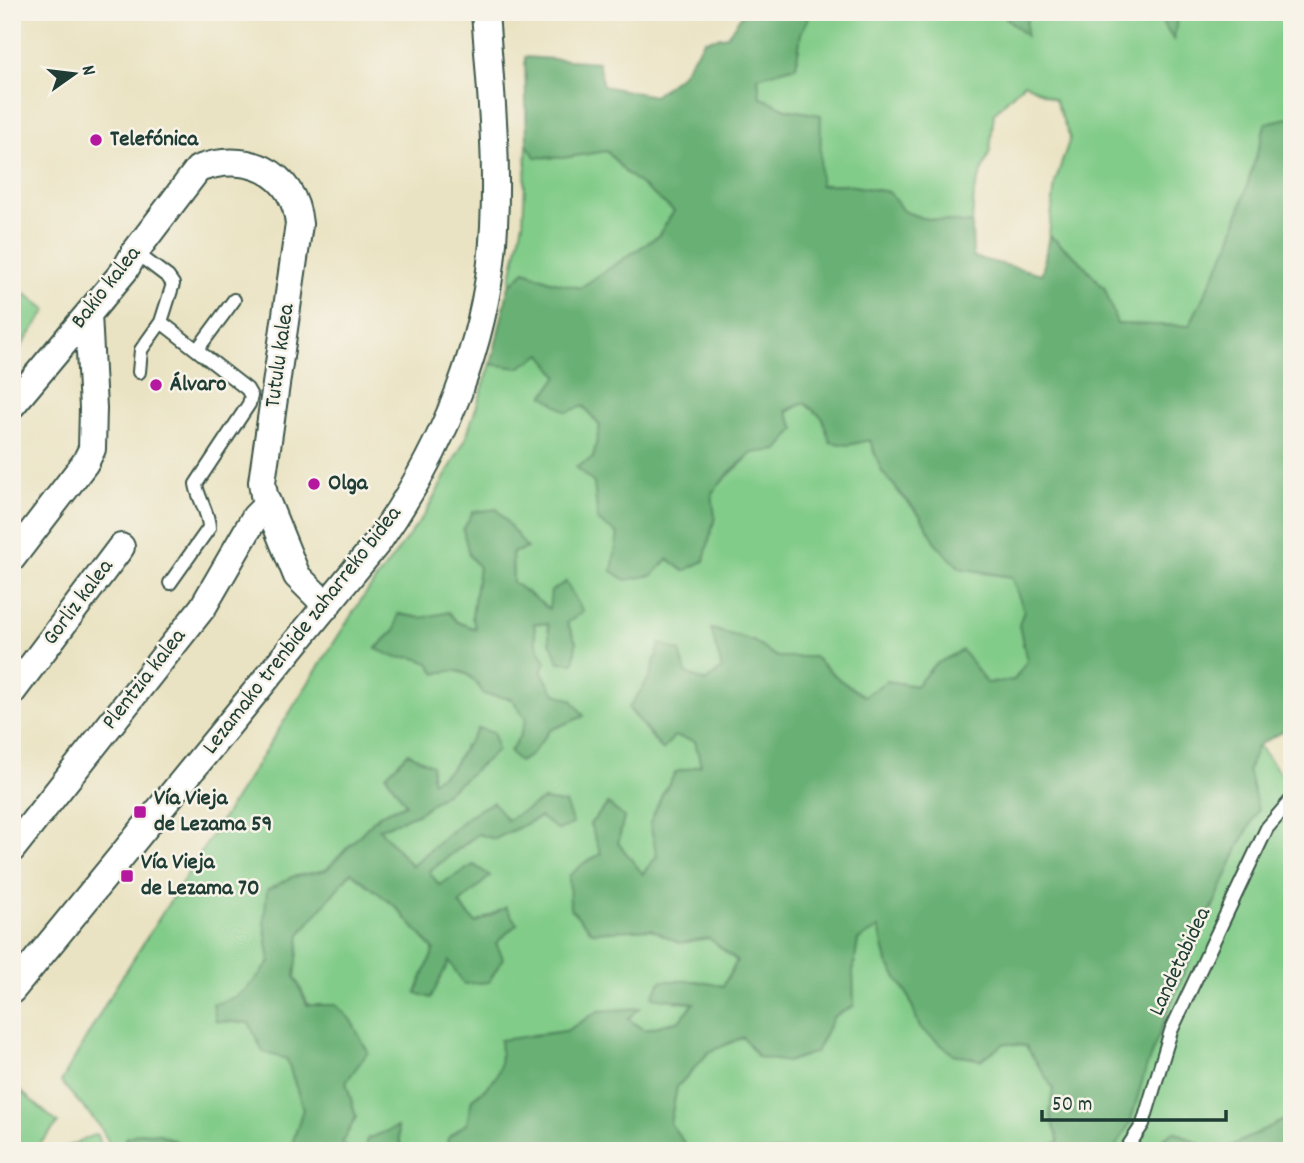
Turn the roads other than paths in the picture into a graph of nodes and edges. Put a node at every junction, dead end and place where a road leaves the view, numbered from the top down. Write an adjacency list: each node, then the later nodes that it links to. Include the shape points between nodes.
1 (485, 12): 14 (street, Lezamako trenbide zaharreko bidea, via 495,156 486,300 459,395 428,460 400,511)
2 (198, 169): 3 (street, Bakio kalea); 10 (street, Tutulu kalea, via 232,161 260,168 285,187 298,212 296,257 262,482)
3 (135, 252): 5 (street, Bakio kalea); 6 (lane, via 173,284)
4 (234, 300): 7 (lane)
5 (88, 314): 9 (street, Bakio kalea); 12 (street, via 92,449)
6 (161, 322): 7 (lane); 8 (lane, via 141,350)
7 (197, 350): 13 (lane, via 251,396 195,484 209,528)
8 (139, 372)
9 (12, 405)
10 (267, 505): 14 (street, Tutulu kalea, via 298,576); 17 (street, Plentzia kalea, via 255,517 203,607)
11 (121, 547): 15 (street, Gorliz kalea)
12 (12, 558)
13 (170, 583)
14 (327, 606): 18 (street, Lezamako trenbide zaharreko bidea)
15 (12, 692)
16 (1292, 799): 19 (lane, Landetabidea, via 1267,828 1171,1031 1143,1124)
17 (12, 849)
18 (12, 990)
19 (1125, 1151)

